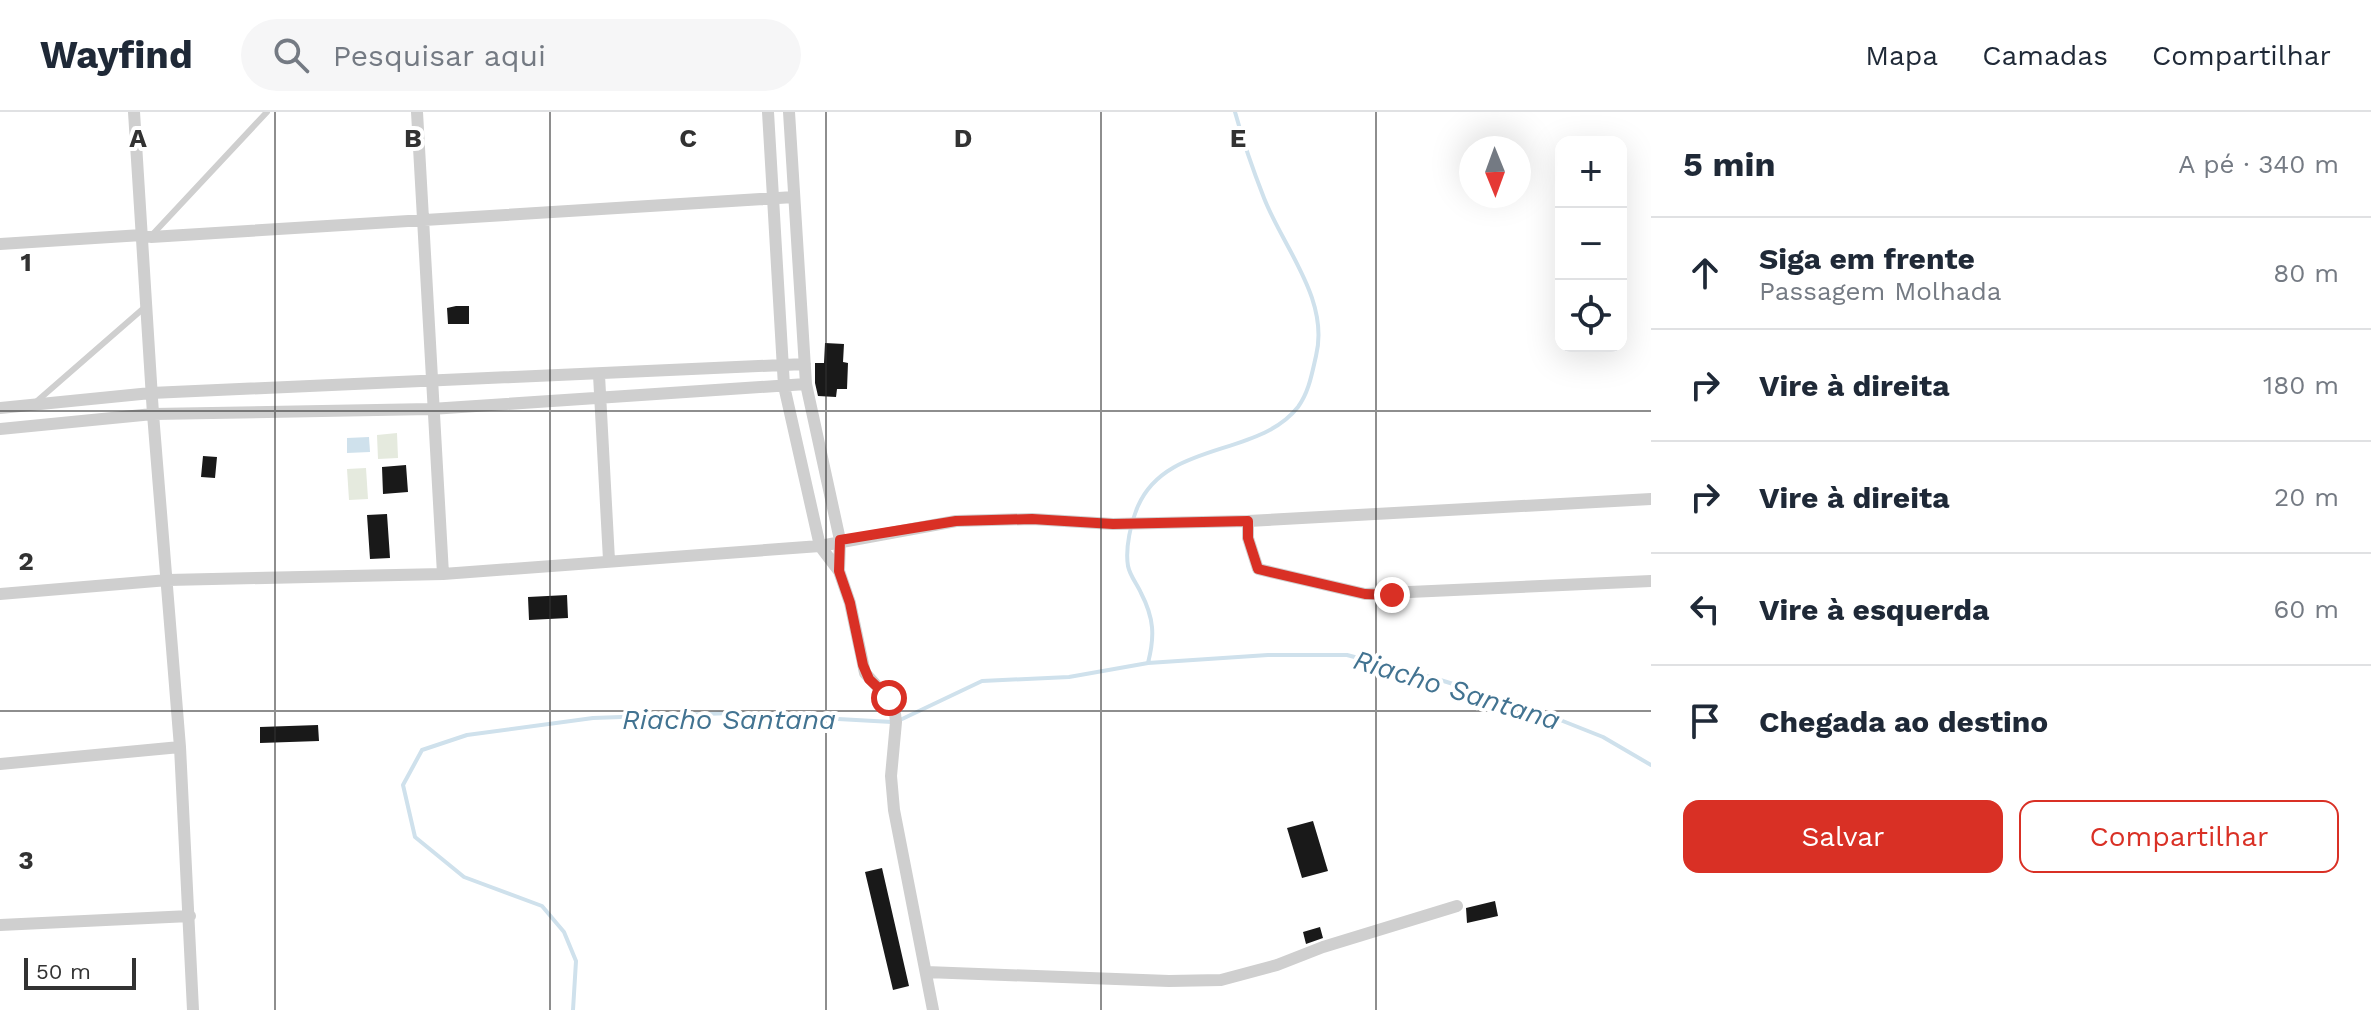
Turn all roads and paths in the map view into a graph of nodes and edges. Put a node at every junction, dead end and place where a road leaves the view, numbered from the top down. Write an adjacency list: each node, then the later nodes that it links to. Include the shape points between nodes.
1 (134, 112): 9 (street)
2 (267, 112): 9 (lane)
3 (417, 112): 8 (street)
4 (768, 112): 7 (street)
5 (789, 112): 6 (street)
6 (794, 197): 7 (street); 12 (street)
7 (772, 198): 8 (street); 13 (street)
8 (422, 219): 9 (street); 15 (street)
9 (146, 236): 10 (street); 11 (street)
10 (0, 244)
11 (146, 306): 18 (street); 20 (lane)
12 (805, 364): 13 (street); 16 (street)
13 (783, 366): 14 (street); 17 (street)
14 (599, 375): 15 (street); 19 (street)
15 (430, 382): 18 (street); 22 (street)
16 (806, 384): 17 (street); 27 (street)
17 (784, 386): 19 (street); 28 (street)
18 (151, 393): 20 (street); 23 (street)
19 (600, 398): 22 (street); 29 (street)
20 (30, 407): 21 (street)
21 (0, 408)
22 (431, 409): 23 (street); 31 (street)
23 (153, 414): 24 (street); 32 (street)
24 (0, 429)
25 (1651, 499): 26 (street)
26 (1248, 521): 27 (street, via 956,521); 33 (street, via 1258,569 1365,594)
27 (840, 540): 28 (street); 30 (street)
28 (820, 546): 29 (street); 30 (street)
29 (609, 560): 31 (street)
30 (839, 571): 40 (street, via 865,673 894,705 894,810)
31 (443, 574): 32 (street)
32 (168, 580): 34 (street); 35 (street)
33 (1651, 581)
34 (0, 594)
35 (180, 747): 36 (street); 38 (street)
36 (0, 764)
37 (1457, 906): 40 (street, via 1221,980)
38 (190, 916): 39 (street); 41 (street)
39 (0, 925)
40 (926, 972): 42 (street)
41 (193, 1010)
42 (933, 1010)

